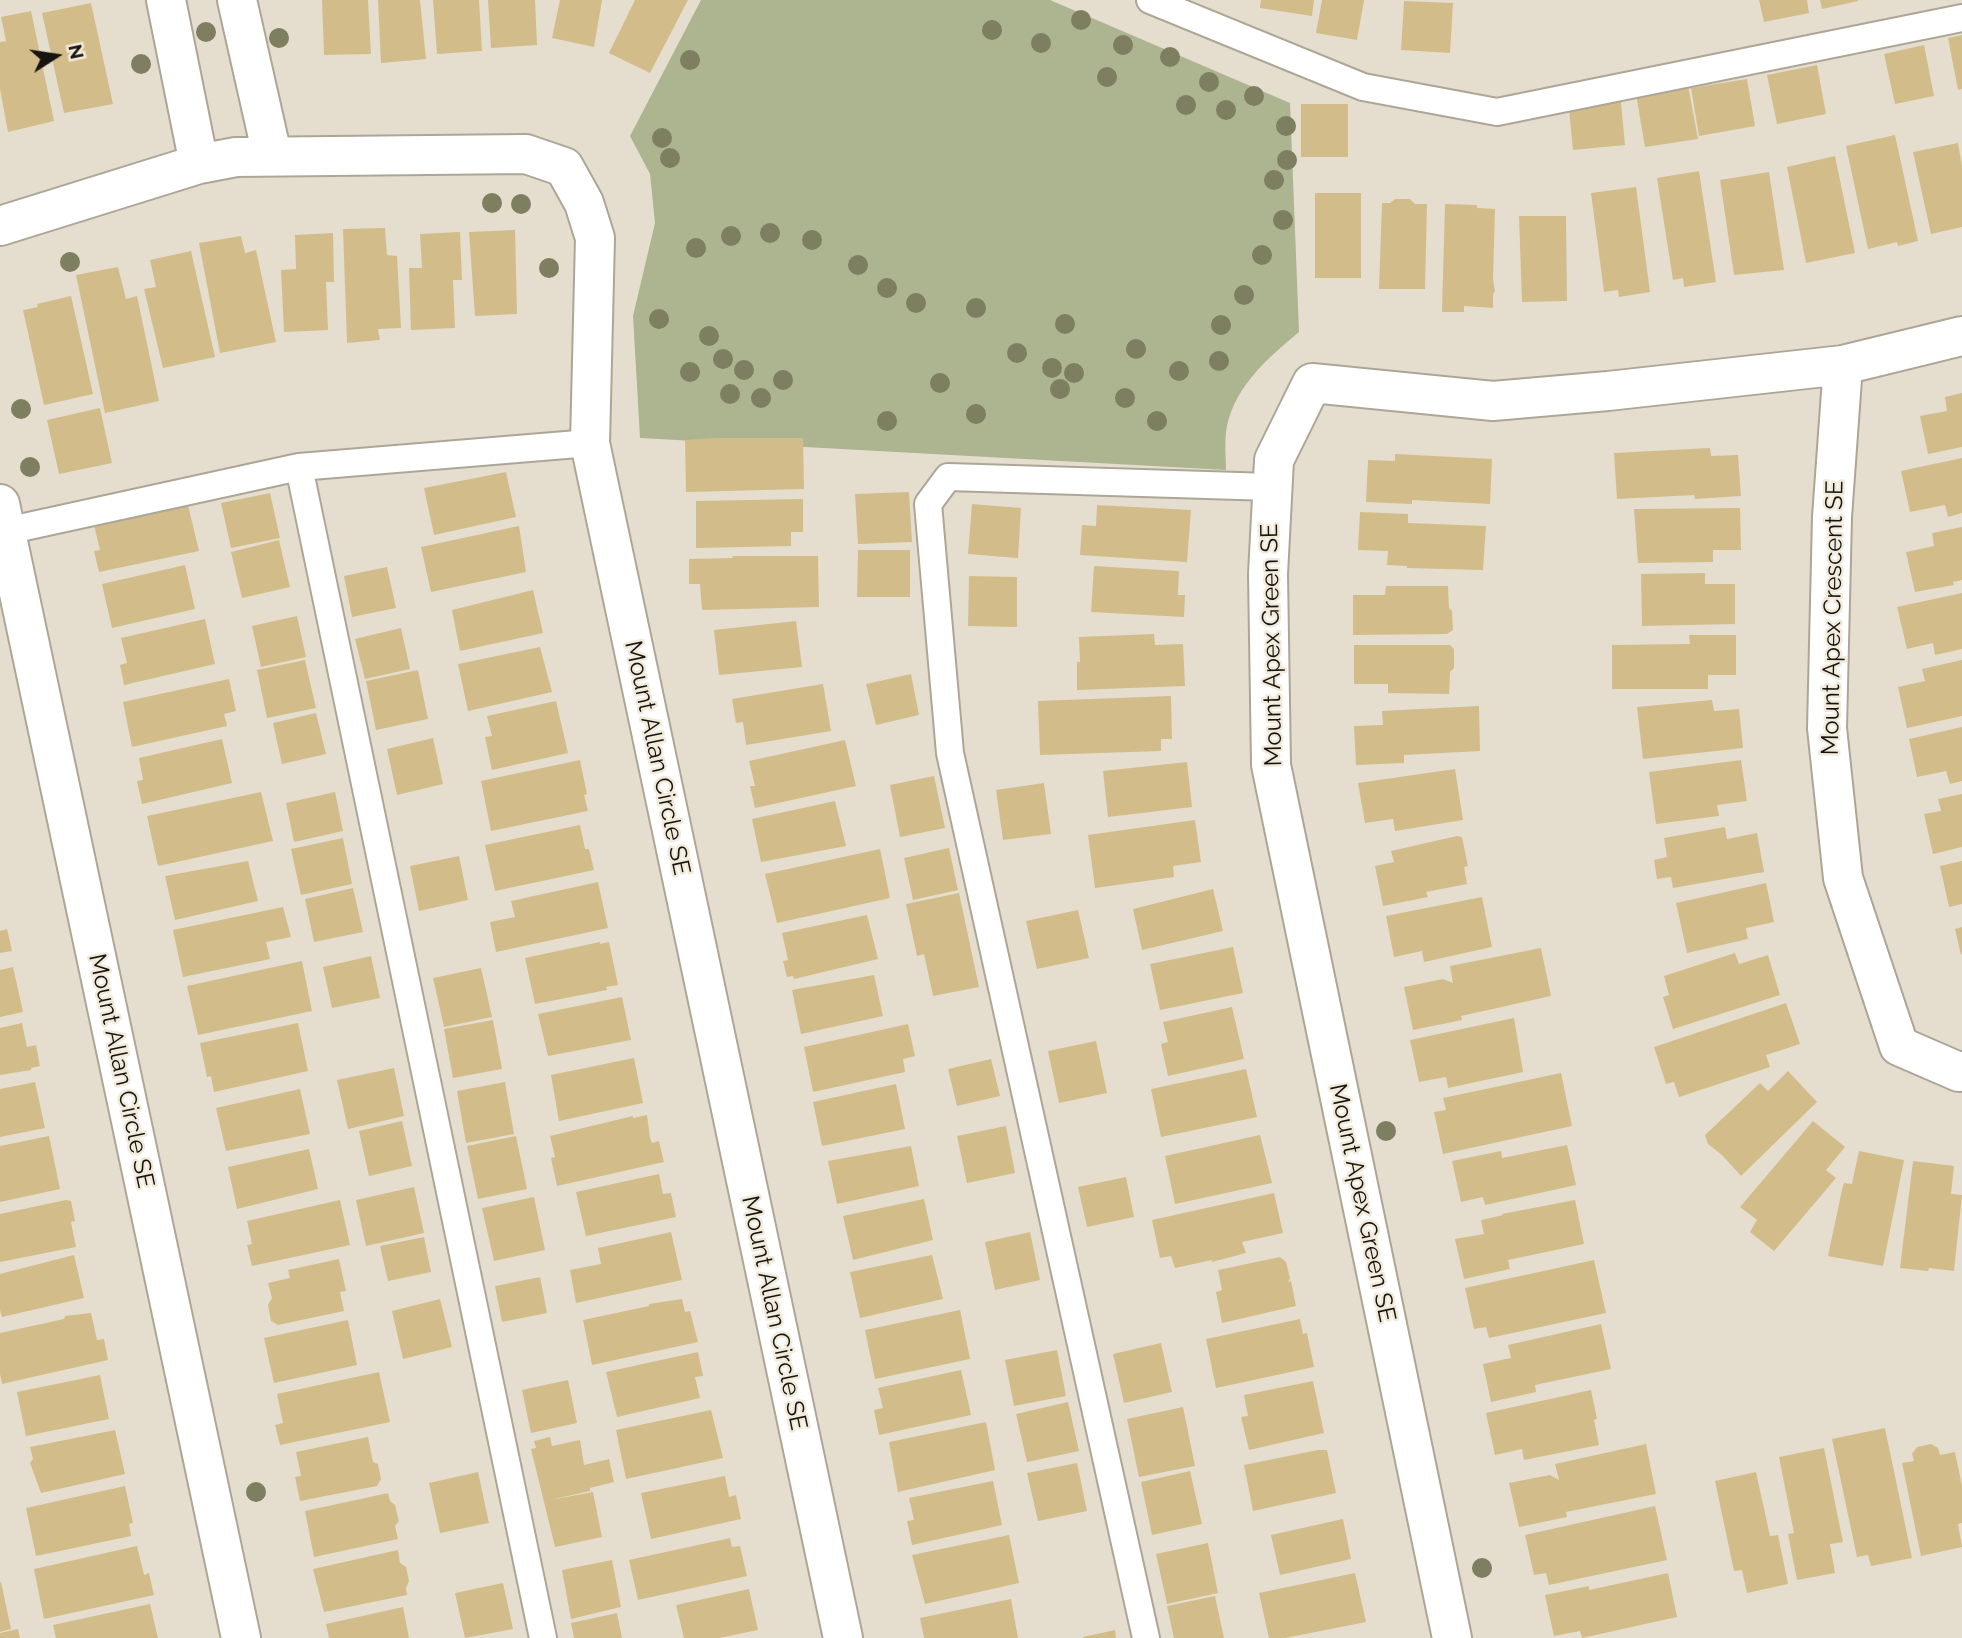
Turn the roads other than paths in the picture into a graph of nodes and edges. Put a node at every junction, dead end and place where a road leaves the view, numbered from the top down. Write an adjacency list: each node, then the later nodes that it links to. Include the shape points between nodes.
1 (166, 0): 6 (street)
2 (237, 0): 5 (street)
3 (1150, 0): 4 (lane, via 1363,87 1497,112)
4 (1962, 18)
5 (272, 155): 6 (street, Mount Allan Circle SE); 10 (street, Mount Allan Circle SE, via 526,154 564,167 584,202 595,238)
6 (199, 164): 7 (street, Mount Allan Circle SE)
7 (0, 226)
8 (1962, 337): 9 (street, Mount Apex Green SE)
9 (1843, 365): 12 (street, Mount Apex Green SE, via 1493,401 1312,383 1274,460); 14 (street, Mount Apex Crescent SE, via 1832,517 1827,728 1843,878 1899,1046)
10 (590, 443): 11 (lane); 17 (street, Mount Allan Circle SE)
11 (299, 467): 13 (lane); 16 (lane)
12 (1271, 487): 18 (lane, via 948,477 928,503 950,753); 19 (street, Mount Apex Green SE, via 1272,765)
13 (3, 517): 15 (street, Mount Allan Circle SE)
14 (1962, 1071)
15 (241, 1638)
16 (543, 1638)
17 (843, 1638)
18 (1146, 1638)
19 (1452, 1638)

